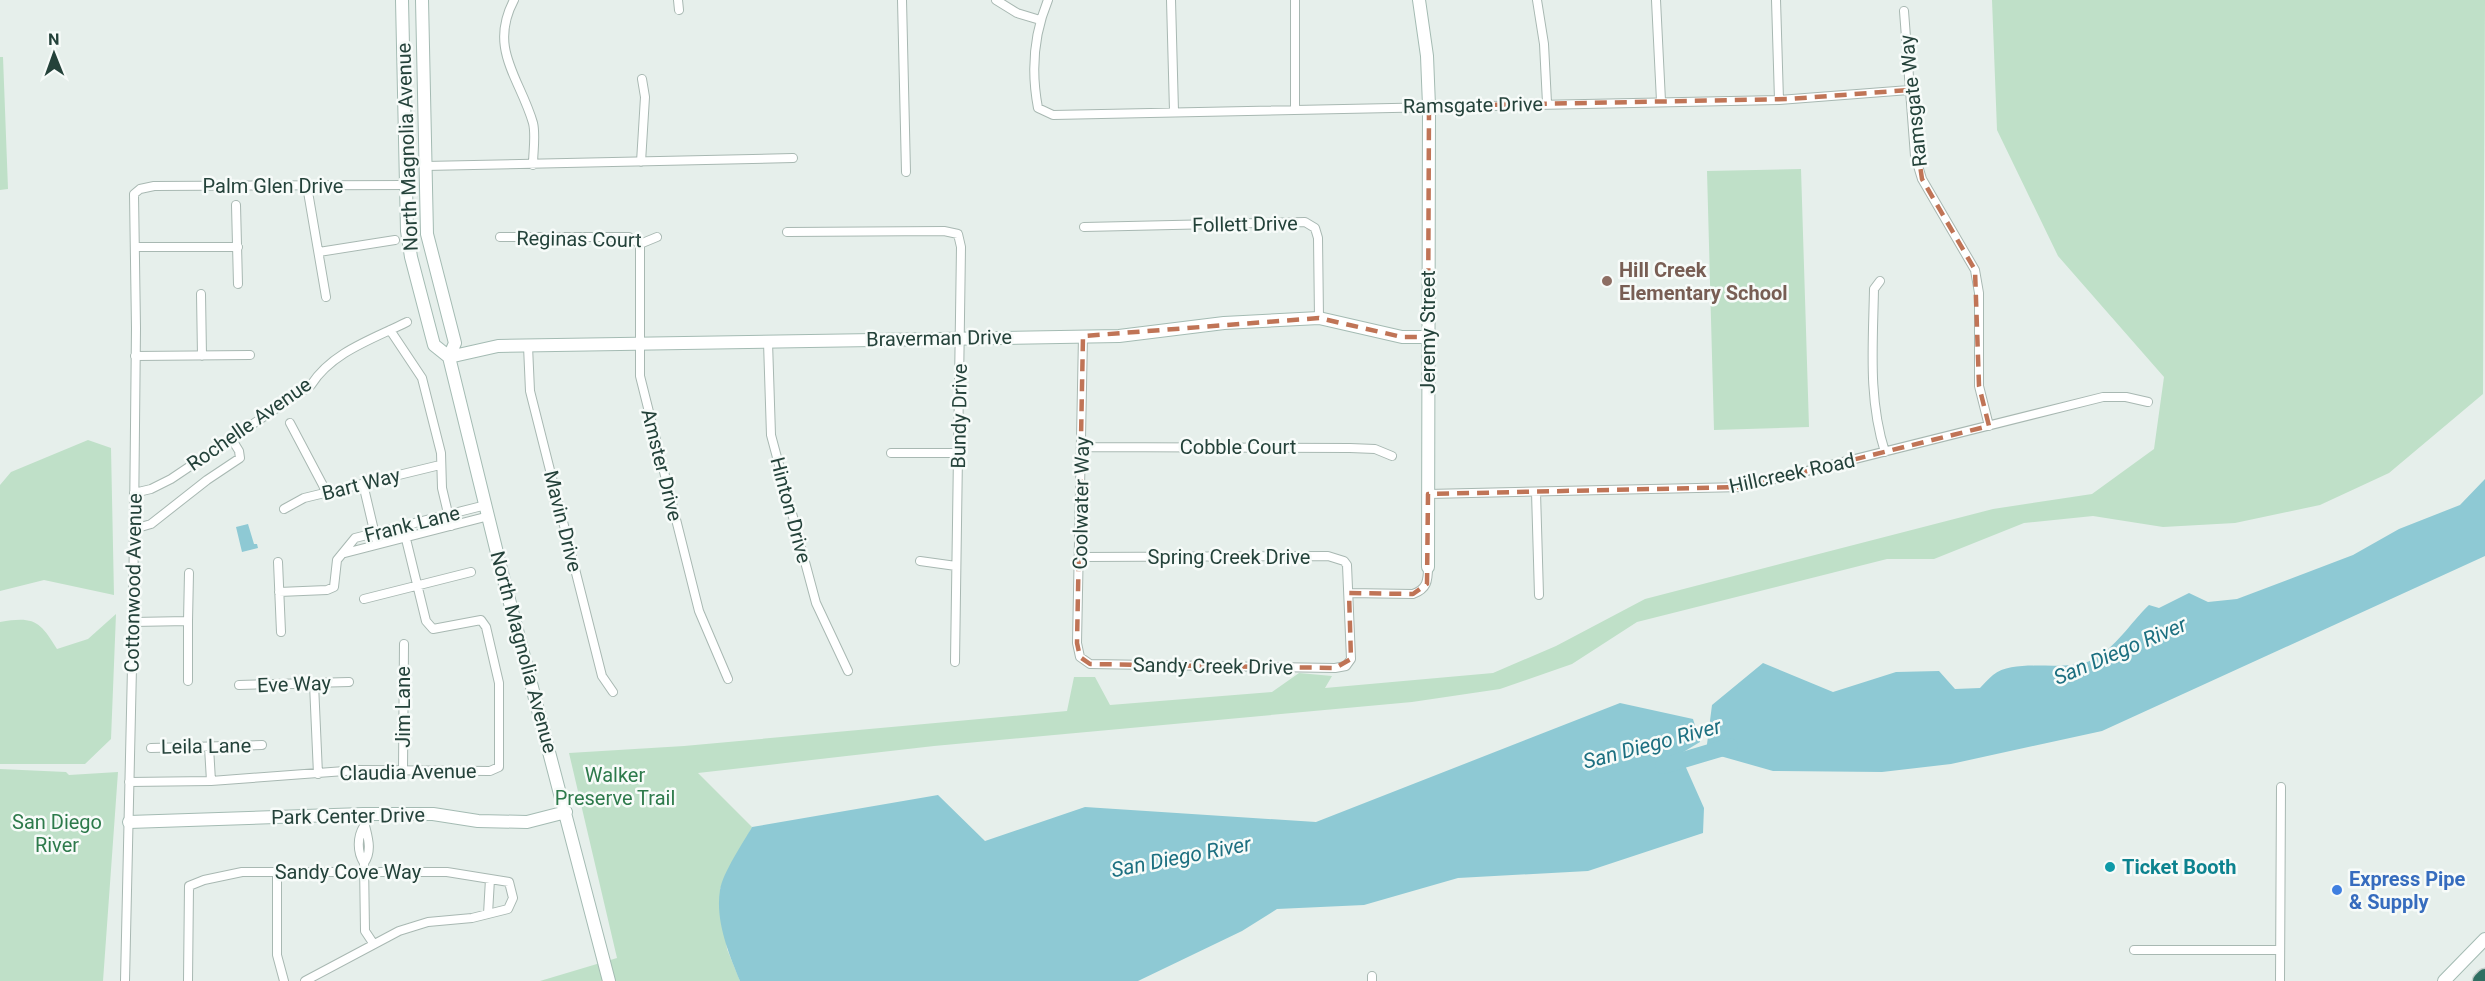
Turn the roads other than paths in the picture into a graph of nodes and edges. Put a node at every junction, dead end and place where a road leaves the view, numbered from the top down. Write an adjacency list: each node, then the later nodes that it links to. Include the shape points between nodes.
1 (402, 0): 30 (street, North Magnolia Avenue)
2 (422, 0): 28 (street, North Magnolia Avenue)
3 (514, 0): 27 (street, via 507,13 503,44 533,124)
4 (678, 0): 14 (street)
5 (902, 0): 29 (street)
6 (996, 0): 16 (street)
7 (1048, 0): 16 (street)
8 (1171, 0): 24 (street)
9 (1295, 0): 23 (street)
10 (1419, 0): 22 (street, Jeremy Street)
11 (1537, 0): 21 (street)
12 (1656, 0): 20 (street)
13 (1776, 0): 19 (street)
14 (678, 10)
15 (1904, 11): 18 (street, Ramsgate Way)
16 (1040, 20): 24 (street, Ramsgate Drive, via 1033,68 1038,108 1053,115)
17 (642, 78): 26 (street, via 645,97)
18 (1910, 90): 19 (street, Ramsgate Drive); 63 (street, Ramsgate Way, via 1922,179 1976,270 1979,386)
19 (1779, 100): 20 (street, Ramsgate Drive)
20 (1661, 101): 21 (street, Ramsgate Drive)
21 (1547, 103): 22 (street, Ramsgate Drive)
22 (1429, 106): 23 (street, Ramsgate Drive); 52 (street, Jeremy Street)
23 (1296, 109): 24 (street, Ramsgate Drive)
24 (1174, 111)
25 (793, 158): 26 (street)
26 (641, 162): 27 (street)
27 (533, 165): 28 (street)
28 (424, 166): 42 (street, North Magnolia Avenue)
29 (906, 172)
30 (406, 185): 31 (street, Palm Glen Drive); 42 (street, via 416,188 422,239); 60 (street, North Magnolia Avenue, via 408,240 423,306 434,345)
31 (307, 186): 32 (street, Palm Glen Drive); 43 (street)
32 (141, 189): 41 (street, Cottonwood Avenue, via 134,194)
33 (236, 205): 40 (street)
34 (1084, 227): 48 (street, Follett Drive, via 1305,222 1315,228 1318,238)
35 (787, 232): 53 (street, Bundy Drive, via 958,234)
36 (500, 237): 39 (street, Reginas Court, via 629,237)
37 (657, 237): 39 (street, Reginas Court)
38 (395, 240): 43 (street)
39 (640, 244): 55 (street, Amster Drive)
40 (238, 247): 41 (street); 45 (street)
41 (136, 248): 58 (street, Cottonwood Avenue)
42 (429, 248): 60 (street, North Magnolia Avenue, via 455,343)
43 (319, 252): 47 (street)
44 (1880, 280): 66 (street, via 1874,290 1872,388 1876,424)
45 (238, 284)
46 (201, 294): 59 (street)
47 (326, 297)
48 (1319, 318): 51 (street, Braverman Drive); 52 (street, Braverman Drive, via 1402,337)
49 (407, 322): 50 (street, Rochelle Avenue)
50 (390, 330): 64 (street, Rochelle Avenue, via 345,352 321,369 311,385); 70 (street, via 422,378 441,453)
51 (1083, 336): 53 (street, Braverman Drive); 65 (street, Coolwater Way)
52 (1428, 338): 75 (street, Jeremy Street)
53 (961, 339): 54 (street, Braverman Drive); 68 (street, Bundy Drive)
54 (768, 342): 55 (street, Braverman Drive); 103 (street, Hinton Drive, via 771,435 816,603)
55 (640, 343): 56 (street, Braverman Drive); 104 (street, Amster Drive, via 640,376 699,611)
56 (528, 346): 60 (street, Braverman Drive, via 498,346); 109 (street, Mavin Drive, via 530,391 602,676)
57 (250, 355): 59 (street)
58 (135, 356): 59 (street); 73 (street, Cottonwood Avenue)
59 (202, 356)
60 (449, 357): 77 (street, North Magnolia Avenue)
61 (2148, 402): 63 (street, Hillcreek Road, via 2103,397)
62 (290, 423): 74 (street)
63 (1989, 426): 66 (street, Hillcreek Road)
64 (231, 438): 73 (street, Rochelle Avenue, via 171,479); 80 (street, via 240,458 151,524)
65 (1082, 447): 69 (street, Cobble Court, via 1350,448 1375,449); 85 (street, Coolwater Way)
66 (1886, 452): 72 (street, Hillcreek Road, via 1743,487)
67 (891, 453): 68 (street)
68 (958, 453): 88 (street, Bundy Drive)
69 (1392, 456)
70 (440, 465): 71 (street, Bart Way); 78 (street)
71 (363, 484): 74 (street, Bart Way); 81 (street)
72 (1536, 492): 75 (street, Hillcreek Road); 95 (street)
73 (134, 493): 80 (street, Cottonwood Avenue)
74 (327, 493): 76 (street, Bart Way, via 304,498)
75 (1428, 494): 89 (street, Jeremy Street)
76 (284, 509)
77 (488, 510): 78 (street, Frank Lane); 79 (street, Frank Lane); 118 (street, North Magnolia Avenue)
78 (448, 516): 79 (street); 81 (street, Frank Lane)
79 (451, 526): 82 (street, Frank Lane)
80 (134, 529): 98 (street, Cottonwood Avenue)
81 (375, 534): 83 (street); 84 (street, Frank Lane, via 355,538)
82 (406, 538): 83 (street, Frank Lane); 92 (street, Claudia Avenue)
83 (378, 546): 84 (street, Frank Lane)
84 (345, 553): 93 (street, Frank Lane, via 337,560 334,587)
85 (1080, 557): 94 (street, Spring Creek Drive, via 1328,556 1347,565); 102 (street, Coolwater Way, via 1077,643 1080,657)
86 (920, 561): 88 (street)
87 (278, 562): 93 (street)
88 (956, 566): 101 (street, Bundy Drive)
89 (1428, 567): 94 (street, Jeremy Street, via 1427,584 1413,594)
90 (471, 572): 92 (street)
91 (189, 573): 97 (street)
92 (420, 586): 96 (street); 113 (street, Claudia Avenue, via 426,621 433,629 481,620 486,627 499,683 501,759 499,767 490,771)
93 (279, 592): 99 (street)
94 (1349, 593): 102 (street, Sandy Creek Drive, via 1351,659 1346,666)
95 (1539, 595)
96 (364, 600)
97 (188, 621): 98 (street); 105 (street)
98 (133, 622): 115 (street, Cottonwood Avenue)
99 (281, 632)
100 (404, 644): 113 (street, Jim Lane)
101 (955, 662)
102 (1090, 664)
103 (848, 671)
104 (728, 679)
105 (188, 681)
106 (349, 682): 107 (street, Eve Way)
107 (314, 684): 108 (street, Eve Way); 114 (street)
108 (239, 686)
109 (613, 692)
110 (262, 745): 111 (street, Leila Lane)
111 (209, 747): 112 (street, Leila Lane); 116 (street)
112 (151, 748)
113 (403, 771): 114 (street, Claudia Avenue)
114 (318, 774): 116 (street, Claudia Avenue)
115 (129, 782): 116 (street, Claudia Avenue); 120 (street, Cottonwood Avenue)
116 (211, 782)
117 (2281, 787): 128 (street)
118 (566, 812): 119 (street, Park Center Drive, via 504,823 433,814); 134 (street, North Magnolia Avenue)
119 (364, 820): 120 (street, Park Center Drive); 121 (street, via 359,834)
120 (129, 822): 130 (street, Cottonwood Avenue)
121 (364, 868): 122 (street, Sandy Cove Way); 123 (street, Sandy Cove Way, via 447,872); 126 (street, via 365,931)
122 (277, 872): 131 (street, Sandy Cove Way, via 242,872 189,886); 132 (street, via 277,955)
123 (490, 879): 124 (street); 124 (street, Sandy Cove Way, via 509,882 512,904 508,909)
124 (488, 914): 126 (street, via 428,922)
125 (2485, 939): 136 (street)
126 (373, 943): 133 (street)
127 (2134, 950): 128 (street)
128 (2280, 950): 135 (street)
129 (2485, 977): 137 (highway)
130 (125, 981)
131 (188, 981)
132 (284, 981)
133 (305, 981)
134 (609, 981)
135 (2280, 981)
136 (2444, 981)
137 (2481, 981)

